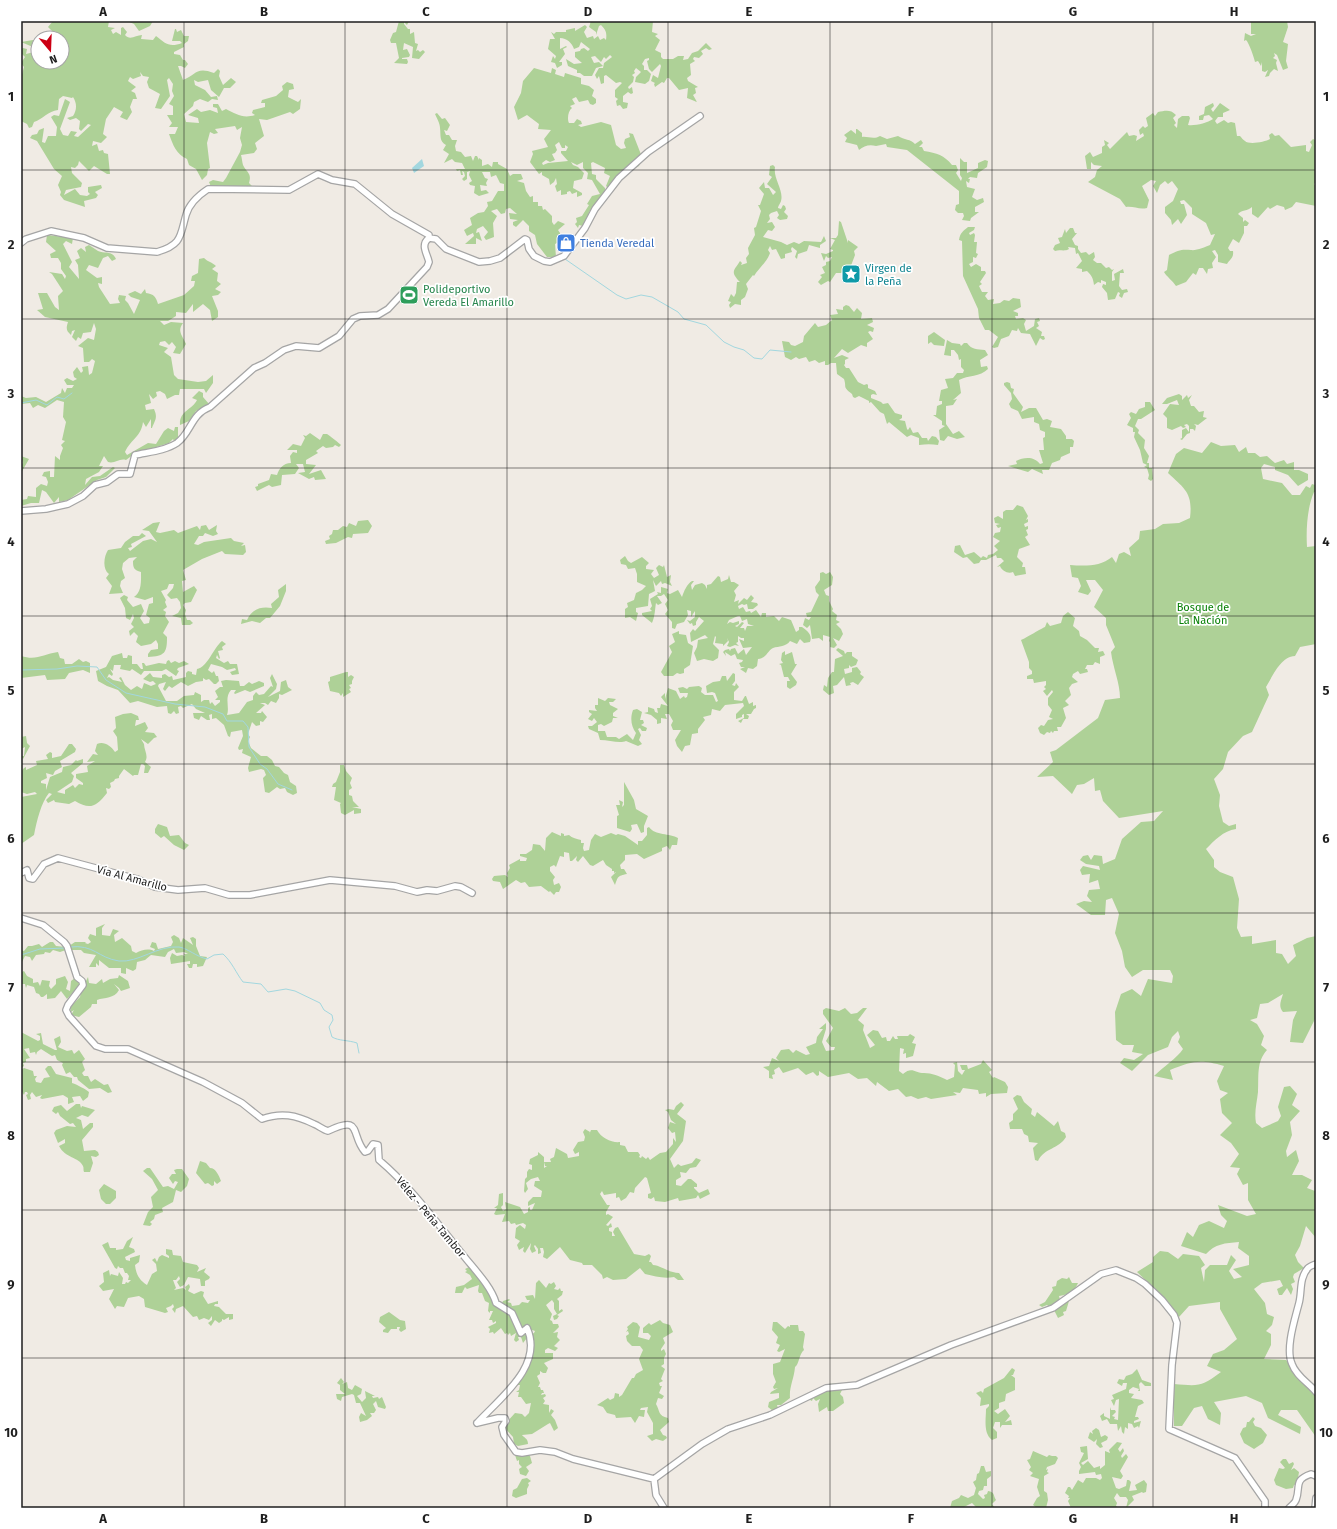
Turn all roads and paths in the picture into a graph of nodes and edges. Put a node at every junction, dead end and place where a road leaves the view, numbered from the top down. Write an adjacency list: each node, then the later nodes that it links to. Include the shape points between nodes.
1 (700, 116): 2 (street, via 648,152 619,178 595,209 586,228 562,256 550,262 534,256 525,239 500,258 490,262 479,262 446,249 436,239)
2 (429, 238): 3 (street, via 429,235 392,214 355,184 332,180 318,174 289,190 208,190 190,206 178,240 157,252 107,248 84,238 51,231); 4 (street, via 424,250 429,262 427,267 388,309 378,315 353,319 339,336 319,348 296,346 254,368 210,407 201,410 178,442 166,448 135,455 130,474 118,474 107,482 95,485 83,496 68,504)
3 (21, 243)
4 (21, 511)
5 (21, 873): 6 (street, Vía Al Amarillo, via 27,870 29,878 33,879 44,864 58,858 137,879 155,887 178,890 205,888 229,895 250,895 330,880 395,886 417,892 437,891 455,886)
6 (472, 893)
7 (21, 918): 11 (street, Vélez - Peña Tambor, via 43,924 67,946 77,976 83,985 66,1010 96,1046 105,1049 128,1049 203,1082 242,1103 262,1120 273,1115 289,1115 328,1131 347,1124 357,1132 365,1152 373,1144 378,1145 379,1160 410,1188 494,1296 496,1303 512,1313 521,1334 525,1328 528,1330 530,1357 519,1377 477,1422 505,1418 502,1427 504,1435 516,1452 555,1452)
8 (1316, 1264): 9 (street, via 1307,1268 1301,1284 1290,1355 1291,1364 1296,1372)
9 (1316, 1392)
10 (1316, 1476): 15 (street, via 1304,1476 1298,1483 1296,1501)
11 (654, 1479): 13 (street, via 656,1495); 14 (street, via 702,1444 728,1429 770,1415 826,1388 857,1385 951,1345 1053,1308 1101,1274 1116,1270 1144,1284 1162,1300 1177,1323 1168,1429 1235,1458 1265,1501)
12 (1316, 1498): 16 (street)
13 (664, 1508)
14 (1265, 1508)
15 (1289, 1508)
16 (1315, 1508)

